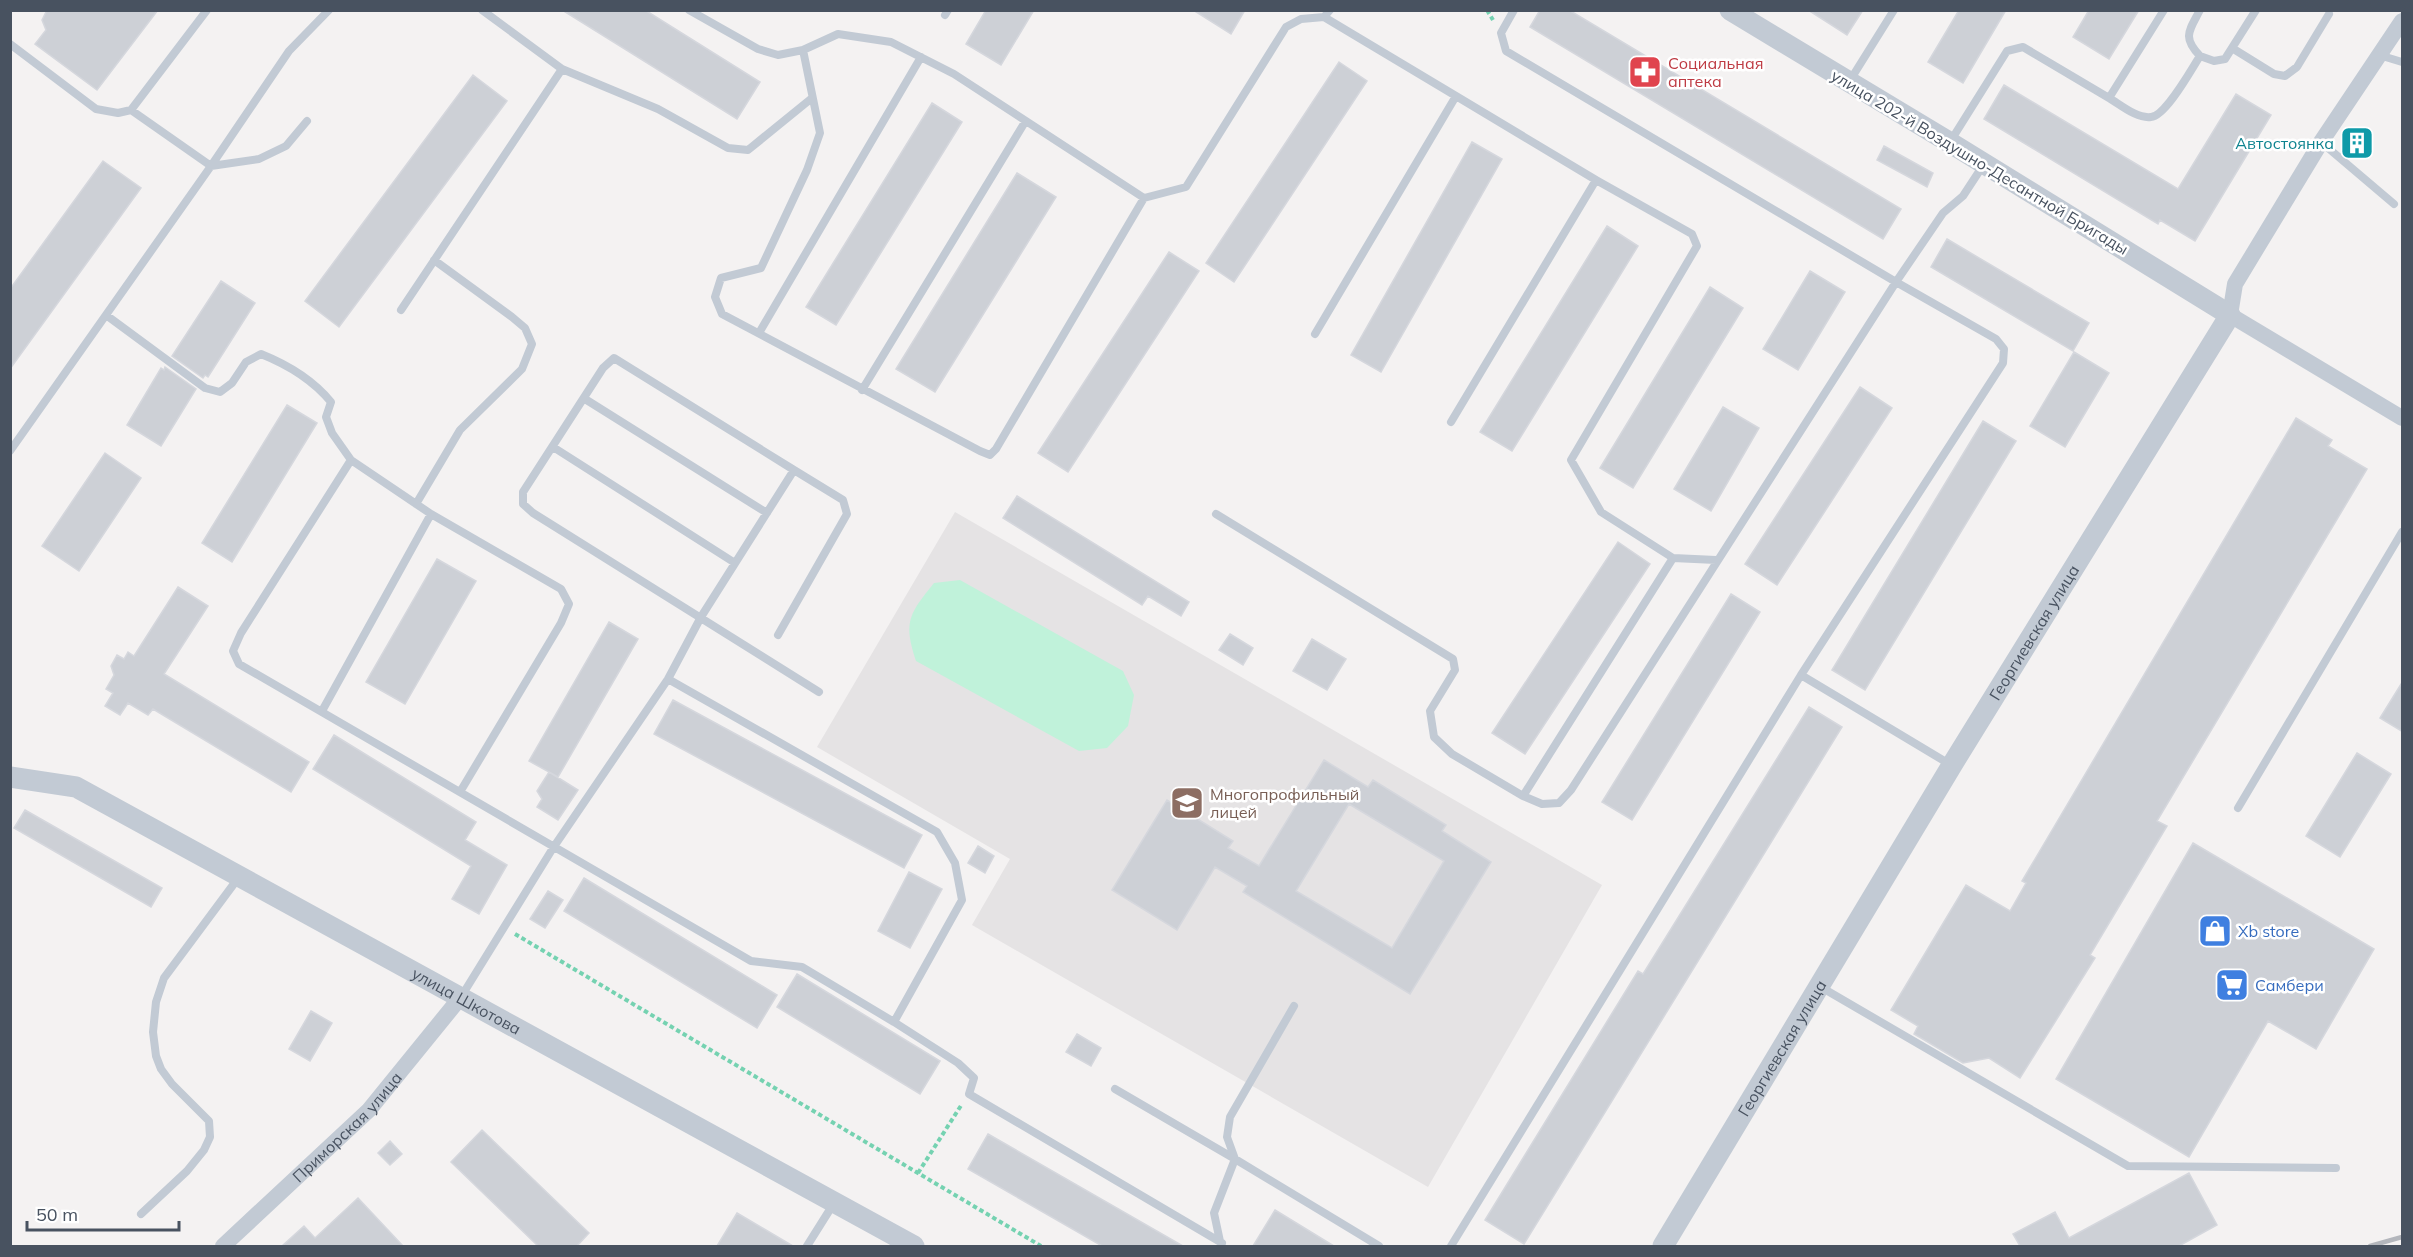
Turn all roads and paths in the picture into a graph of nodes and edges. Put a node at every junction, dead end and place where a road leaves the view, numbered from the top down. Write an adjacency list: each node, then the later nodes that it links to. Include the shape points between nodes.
1 (207, 10): 27 (lane)
2 (329, 10): 33 (lane, via 289,51)
3 (482, 10): 22 (lane)
4 (688, 10): 11 (lane)
5 (1514, 10): 38 (lane, via 1501,33 1506,51)
6 (1730, 10): 23 (street, улица 202-й Воздушно-Десантной Бригады)
7 (1894, 10): 23 (lane)
8 (2164, 10): 26 (lane)
9 (2200, 10): 19 (lane, via 2188,32 2189,45)
10 (2256, 10): 16 (lane)
11 (700, 13): 17 (lane, via 758,49 778,55)
12 (1327, 14): 24 (lane); 35 (lane, via 1301,19 1286,27 1186,187)
13 (2329, 14): 16 (lane, via 2297,68 2285,76 2274,74)
14 (2403, 21): 18 (street, Георгиевская улица)
15 (10, 44): 27 (lane, via 96,110)
16 (2232, 48): 19 (lane, via 2225,59 2214,61)
17 (803, 50): 20 (lane, via 838,34 891,42); 25 (lane)
18 (2379, 55): 21 (lane); 31 (street, Георгиевская улица)
19 (2200, 56): 26 (lane, via 2162,112 2152,118 2137,115)
20 (921, 57): 29 (lane, via 954,74); 42 (lane)
21 (2402, 63)
22 (562, 69): 25 (lane, via 658,109 728,148 748,150); 37 (lane)
23 (1849, 83): 30 (street, улица 202-й Воздушно-Десантной Бригады)
24 (1456, 96): 34 (lane); 43 (lane)
25 (812, 98): 42 (lane, via 820,133 807,170 760,268 721,278 715,297 722,314)
26 (2109, 98): 30 (lane, via 2023,47 2007,51)
27 (131, 110): 33 (lane)
28 (307, 121): 33 (lane, via 286,146 259,159)
29 (1025, 122): 35 (lane); 44 (lane)
30 (1949, 142): 32 (street, улица 202-й Воздушно-Десантной Бригады)
31 (2322, 142): 36 (lane); 41 (street, Георгиевская улица, via 2235,284)
32 (1984, 164): 38 (lane, via 1964,196 1943,213); 41 (street, улица 202-й Воздушно-Десантной Бригады)
33 (211, 166): 40 (lane)
34 (1596, 180): 47 (lane); 57 (lane, via 1692,234 1697,246 1571,460 1601,512)
35 (1144, 198): 44 (lane, via 990,455)
36 (2394, 204)
37 (434, 260): 39 (lane); 52 (lane, via 525,328 532,344 522,369 460,430)
38 (1896, 282): 58 (lane); 62 (lane, via 1996,339 2004,349 2002,363)
39 (401, 310)
40 (106, 315): 49 (lane); 50 (lane, via 205,388 220,392 232,383 246,362 261,354 277,360 320,388 331,402 326,417)
41 (2230, 315): 46 (street); 66 (street, Георгиевская улица)
42 (759, 333): 44 (lane)
43 (1315, 334)
44 (862, 390)
45 (585, 399): 48 (lane); 51 (lane, via 603,368 614,358); 53 (lane)
46 (2403, 418)
47 (1451, 422)
48 (553, 447): 59 (lane); 60 (lane, via 523,492 523,504)
49 (10, 451)
50 (351, 460): 52 (lane); 65 (lane, via 233,651 239,664)
51 (795, 470): 53 (lane); 61 (lane, via 843,500 847,514)
52 (416, 504): 54 (lane)
53 (767, 513): 59 (lane)
54 (431, 514): 65 (lane); 68 (lane, via 561,589 569,604)
55 (1216, 514): 69 (lane, via 1453,659 1455,670 1430,711 1434,737 1452,754)
56 (2403, 532): 70 (lane)
57 (1673, 558): 58 (lane); 69 (lane)
58 (1716, 560): 69 (lane, via 1571,790 1559,803 1542,804)
59 (735, 563): 60 (lane)
60 (701, 617): 63 (lane); 64 (lane)
61 (778, 635)
62 (1801, 675): 66 (lane); 91 (lane)
63 (668, 679): 71 (lane); 77 (lane, via 937,832 955,863 962,900)
64 (819, 692)
65 (322, 711): 68 (lane)
66 (1952, 765): 74 (street, Георгиевская улица)
67 (10, 777): 72 (street, улица Шкотова, via 76,787)
68 (460, 792): 71 (lane)
69 (1523, 796)
70 (2238, 808)
71 (553, 848): 73 (lane); 77 (lane, via 751,961 802,968)
72 (240, 877): 75 (street, улица Шкотова); 84 (lane, via 164,978 156,1002 153,1032 161,1069 209,1121 210,1137 187,1171)
73 (504, 927): 75 (lane); 82 (path)
74 (1818, 985): 81 (lane, via 2128,1166); 92 (street, Георгиевская улица)
75 (460, 998): 83 (street, улица Шкотова); 86 (street, Приморская улица, via 369,1110)
76 (1294, 1006): 80 (lane, via 1230,1117 1227,1137)
77 (894, 1022): 79 (lane, via 958,1063 974,1078)
78 (1115, 1089): 80 (lane)
79 (969, 1094): 82 (path); 85 (lane)
80 (1235, 1158): 85 (lane, via 1214,1213); 90 (lane)
81 (2336, 1168)
82 (918, 1173): 89 (path)
83 (834, 1203): 87 (lane); 88 (street, улица Шкотова)
84 (141, 1214)
85 (1222, 1245)
86 (223, 1246)
87 (807, 1246)
88 (914, 1246)
89 (1041, 1246)
90 (1379, 1246)
91 (1451, 1246)
92 (1663, 1246)

